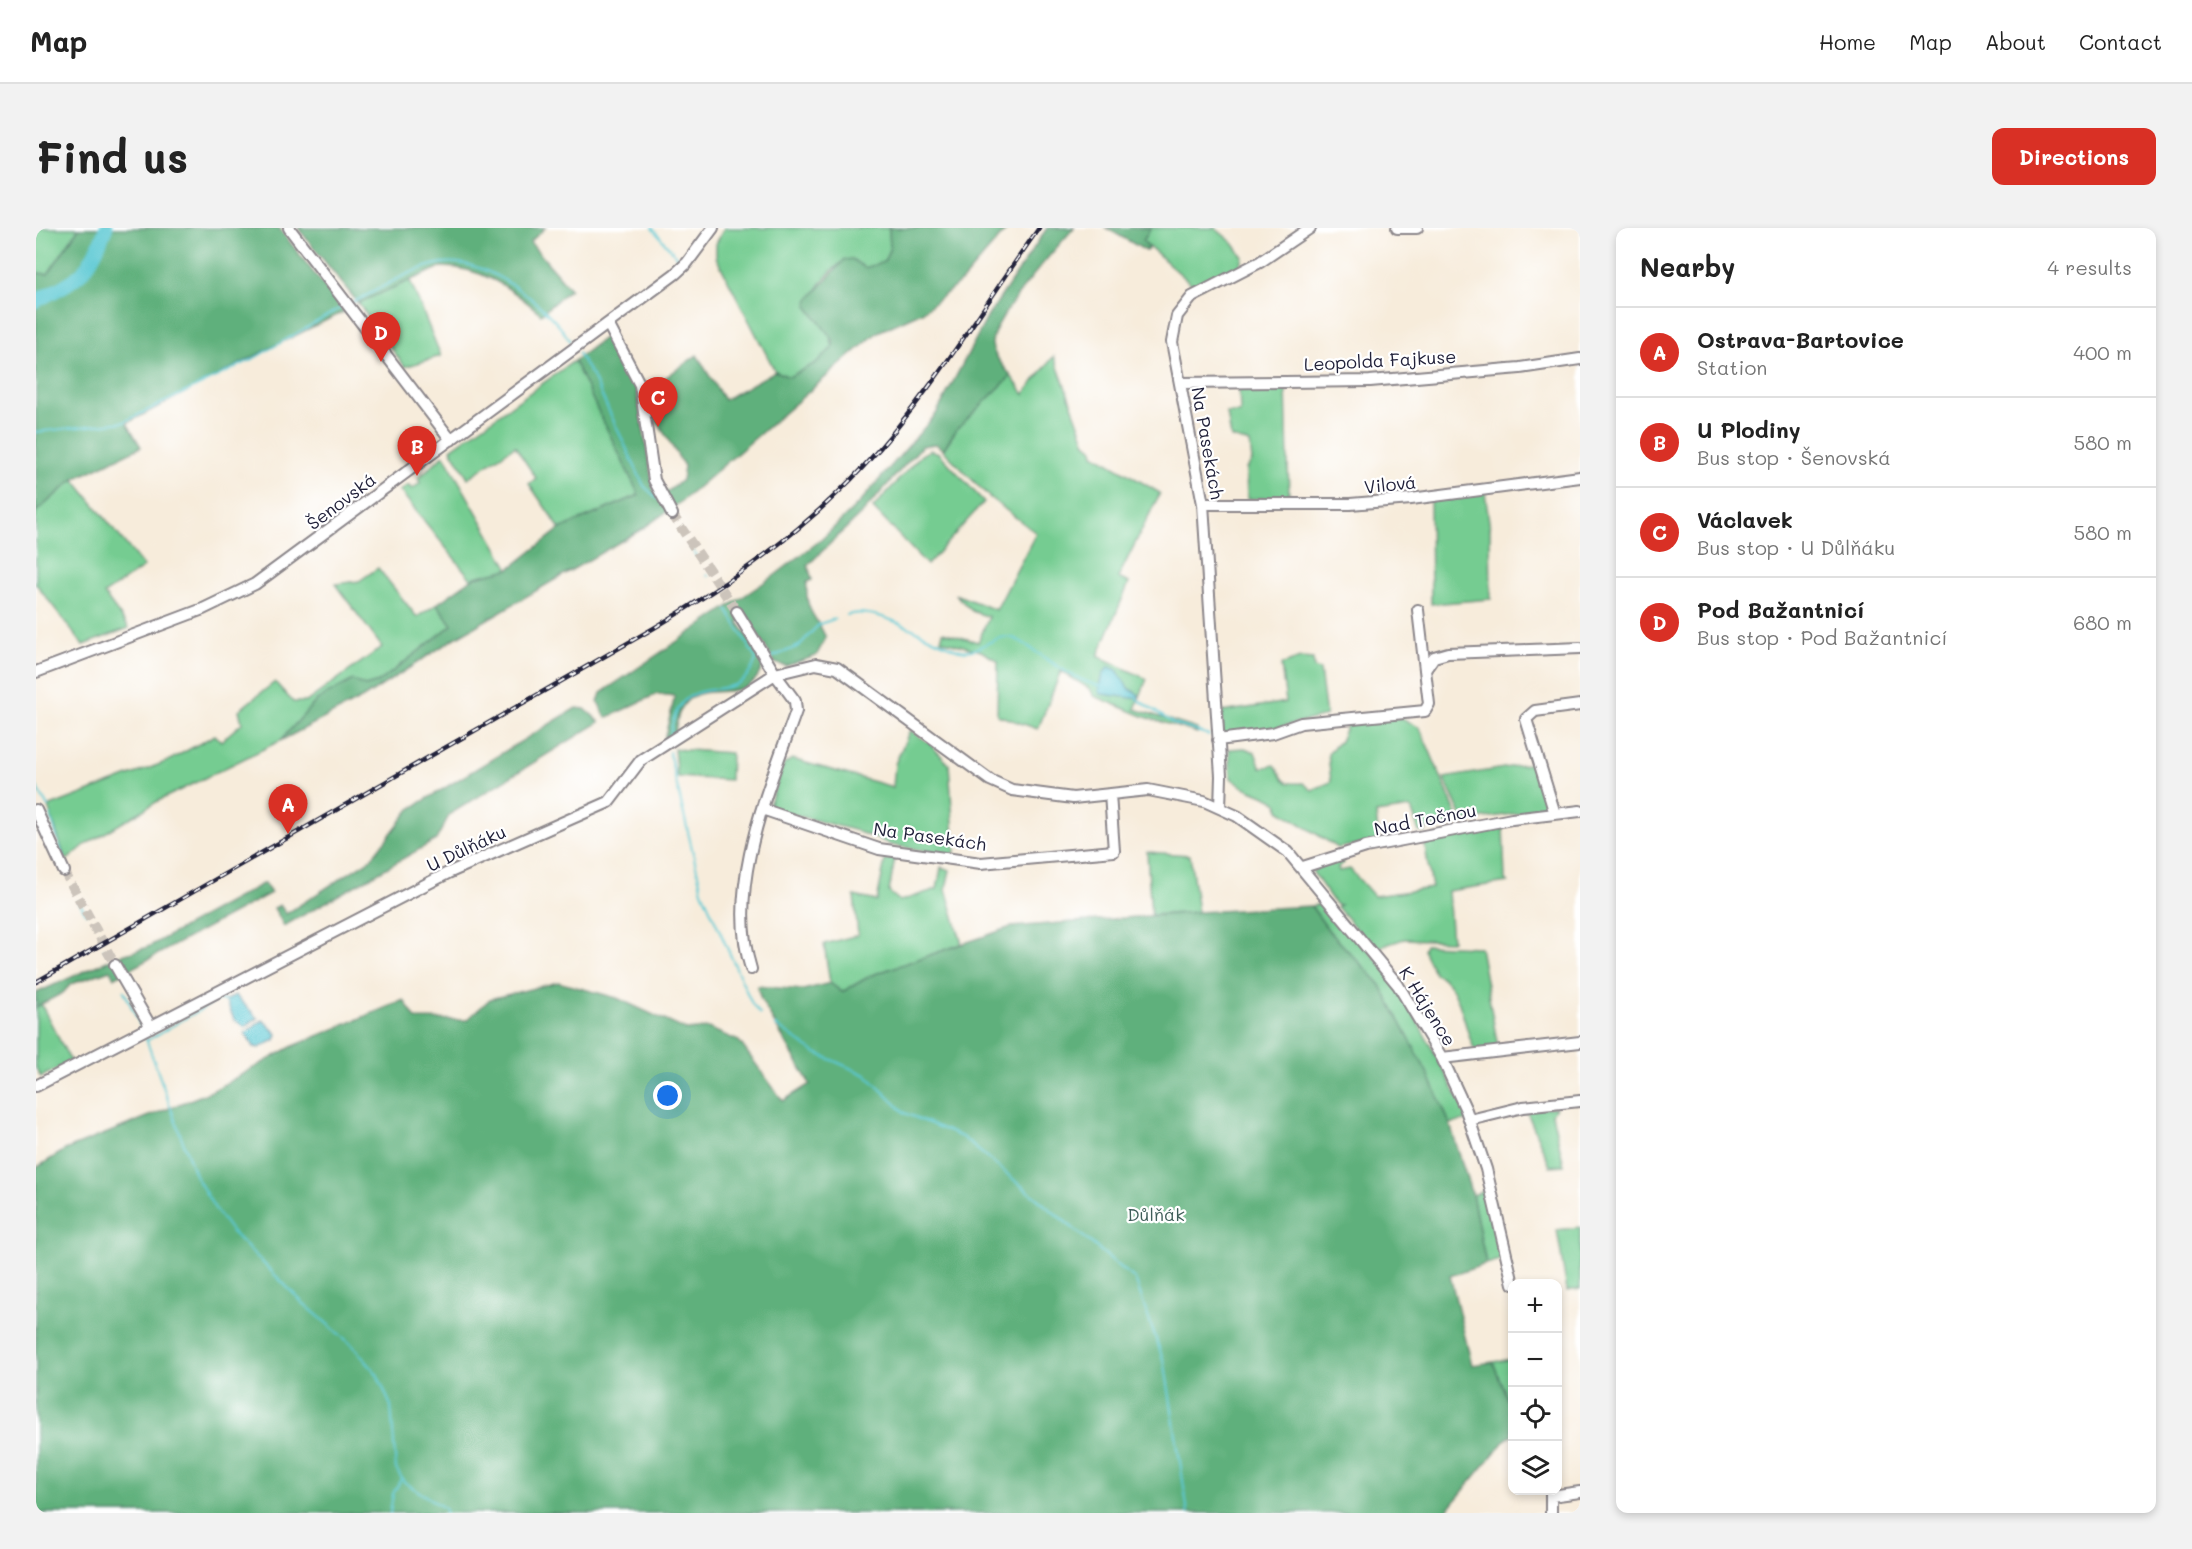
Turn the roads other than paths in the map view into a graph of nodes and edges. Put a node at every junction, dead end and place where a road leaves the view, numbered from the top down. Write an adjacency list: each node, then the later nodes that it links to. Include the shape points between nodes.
1 (288, 228): 9 (street)
2 (713, 228): 6 (street, Šenovská, via 687,263)
3 (1311, 228): 8 (street, Na Pasekách, via 1184,305 1177,316 1172,342)
4 (1397, 228): 5 (street)
5 (1417, 228)
6 (608, 324): 9 (street, Šenovská); 12 (street, via 640,385 654,480)
7 (1580, 359): 8 (street, Leopolda Fajkuse, via 1370,381)
8 (1180, 383): 11 (street, Na Pasekách)
9 (451, 440): 19 (street, Šenovská, via 235,596)
10 (1580, 477): 11 (street, Vilová, via 1350,504)
11 (1203, 504): 22 (street, Na Pasekách)
12 (672, 514)
13 (1418, 610): 15 (street)
14 (737, 612): 20 (street)
15 (1422, 644): 17 (street); 18 (street)
16 (1580, 648): 17 (street)
17 (1439, 654): 18 (street)
18 (1425, 670): 22 (street, via 1429,704 1420,712 1301,723 1273,733)
19 (36, 672)
20 (775, 674): 23 (street, via 816,664 837,668 990,780 1012,790 1072,798); 25 (street, via 795,701 796,711); 33 (street, U Důlňáku, via 642,759 609,802 447,873)
21 (1580, 705): 28 (street, via 1535,711 1526,719)
22 (1218, 740): 24 (street, Na Pasekách)
23 (1110, 794): 24 (street, via 1148,790); 25 (street, Na Pasekách, via 1114,851 981,863 879,849)
24 (1220, 808): 29 (street, K Hájence, via 1271,839)
25 (762, 809): 32 (street, via 750,854 744,905 746,953)
26 (36, 810): 30 (street)
27 (1580, 812): 28 (street, Nad Točnou)
28 (1555, 814): 29 (street, Nad Točnou, via 1366,847)
29 (1303, 867): 35 (street, K Hájence, via 1398,985)
30 (64, 871)
31 (115, 964): 33 (street)
32 (751, 969)
33 (151, 1027): 36 (street, U Důlňáku)
34 (1580, 1042): 35 (street)
35 (1442, 1058): 38 (street, K Hájence)
36 (36, 1086)
37 (1580, 1101): 38 (street, via 1523,1107)
38 (1470, 1120): 39 (street, K Hájence, via 1486,1169)
39 (1512, 1279)
40 (1580, 1492): 41 (street)
41 (1562, 1493)
42 (1551, 1495): 43 (street)
43 (1551, 1513)

